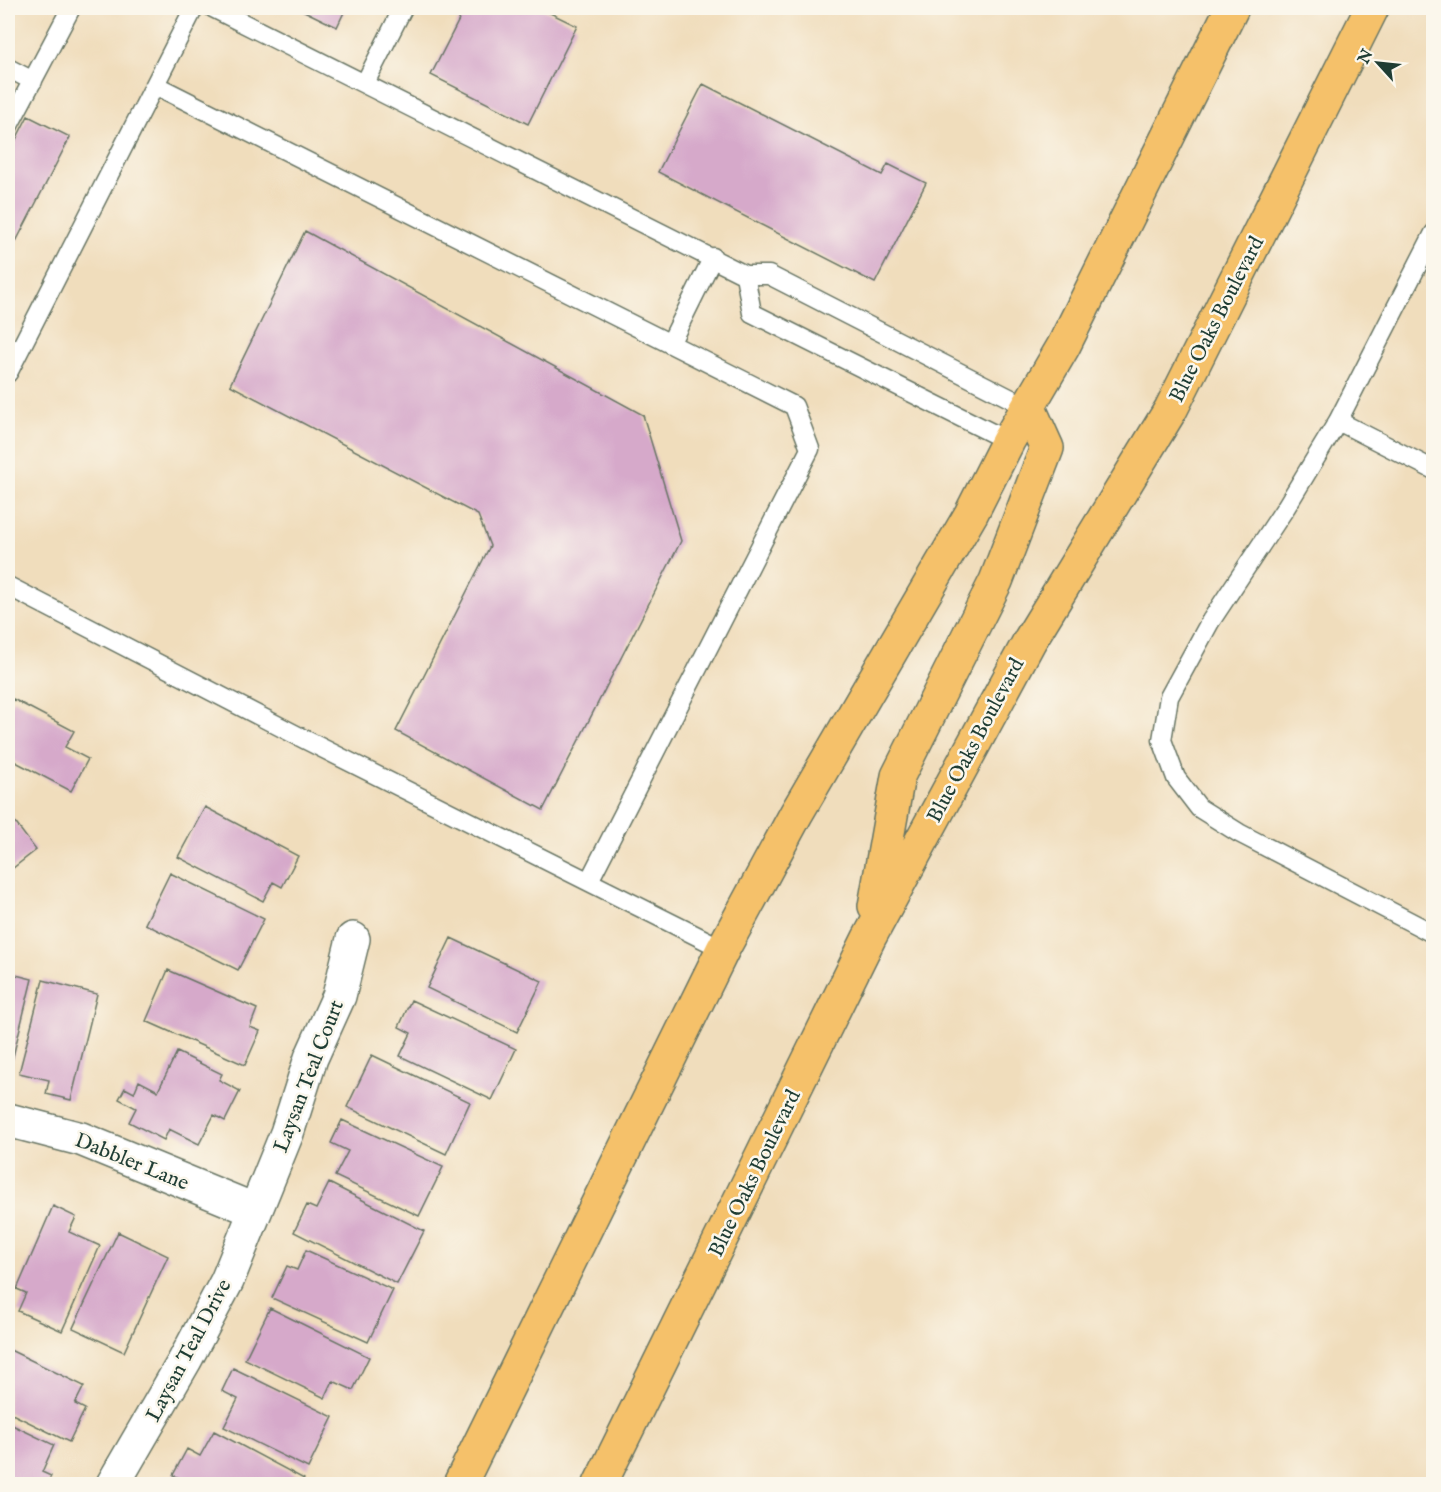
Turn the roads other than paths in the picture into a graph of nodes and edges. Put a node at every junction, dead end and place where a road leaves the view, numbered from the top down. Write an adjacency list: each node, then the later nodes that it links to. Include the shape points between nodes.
1 (71, 8): 8 (lane)
2 (194, 8): 10 (lane)
3 (213, 8): 9 (lane)
4 (403, 8): 9 (lane)
5 (1232, 8): 17 (main road)
6 (1372, 8): 24 (main road, Blue Oaks Boulevard, via 1171,409 1030,640)
7 (8, 68): 8 (lane)
8 (33, 81): 11 (lane)
9 (365, 83): 13 (lane)
10 (155, 85): 15 (lane); 16 (lane)
11 (8, 127)
12 (1434, 233): 18 (lane)
13 (713, 257): 14 (lane); 15 (lane)
14 (745, 275): 17 (lane, via 769,275); 19 (lane, via 752,313)
15 (670, 344): 22 (lane, via 794,406 810,449)
16 (8, 373)
17 (1029, 408): 19 (main road); 24 (main road, via 1047,448 996,581 898,776)
18 (1338, 421): 20 (lane); 23 (lane, via 1210,621 1169,697 1162,740 1176,778 1199,808 1239,833)
19 (1008, 441): 26 (main road, via 971,514 795,814)
20 (1434, 470)
21 (8, 586): 22 (lane)
22 (589, 881): 26 (lane)
23 (1434, 934)
24 (869, 938): 31 (main road, Blue Oaks Boulevard)
25 (353, 939): 28 (street, Laysan Teal Court, via 339,996 311,1058 287,1133)
26 (723, 949): 30 (main road)
27 (8, 1120): 28 (street, Dabbler Lane, via 81,1139)
28 (254, 1210): 29 (street, Laysan Teal Drive, via 226,1281)
29 (113, 1485)
30 (460, 1485)
31 (600, 1485)

